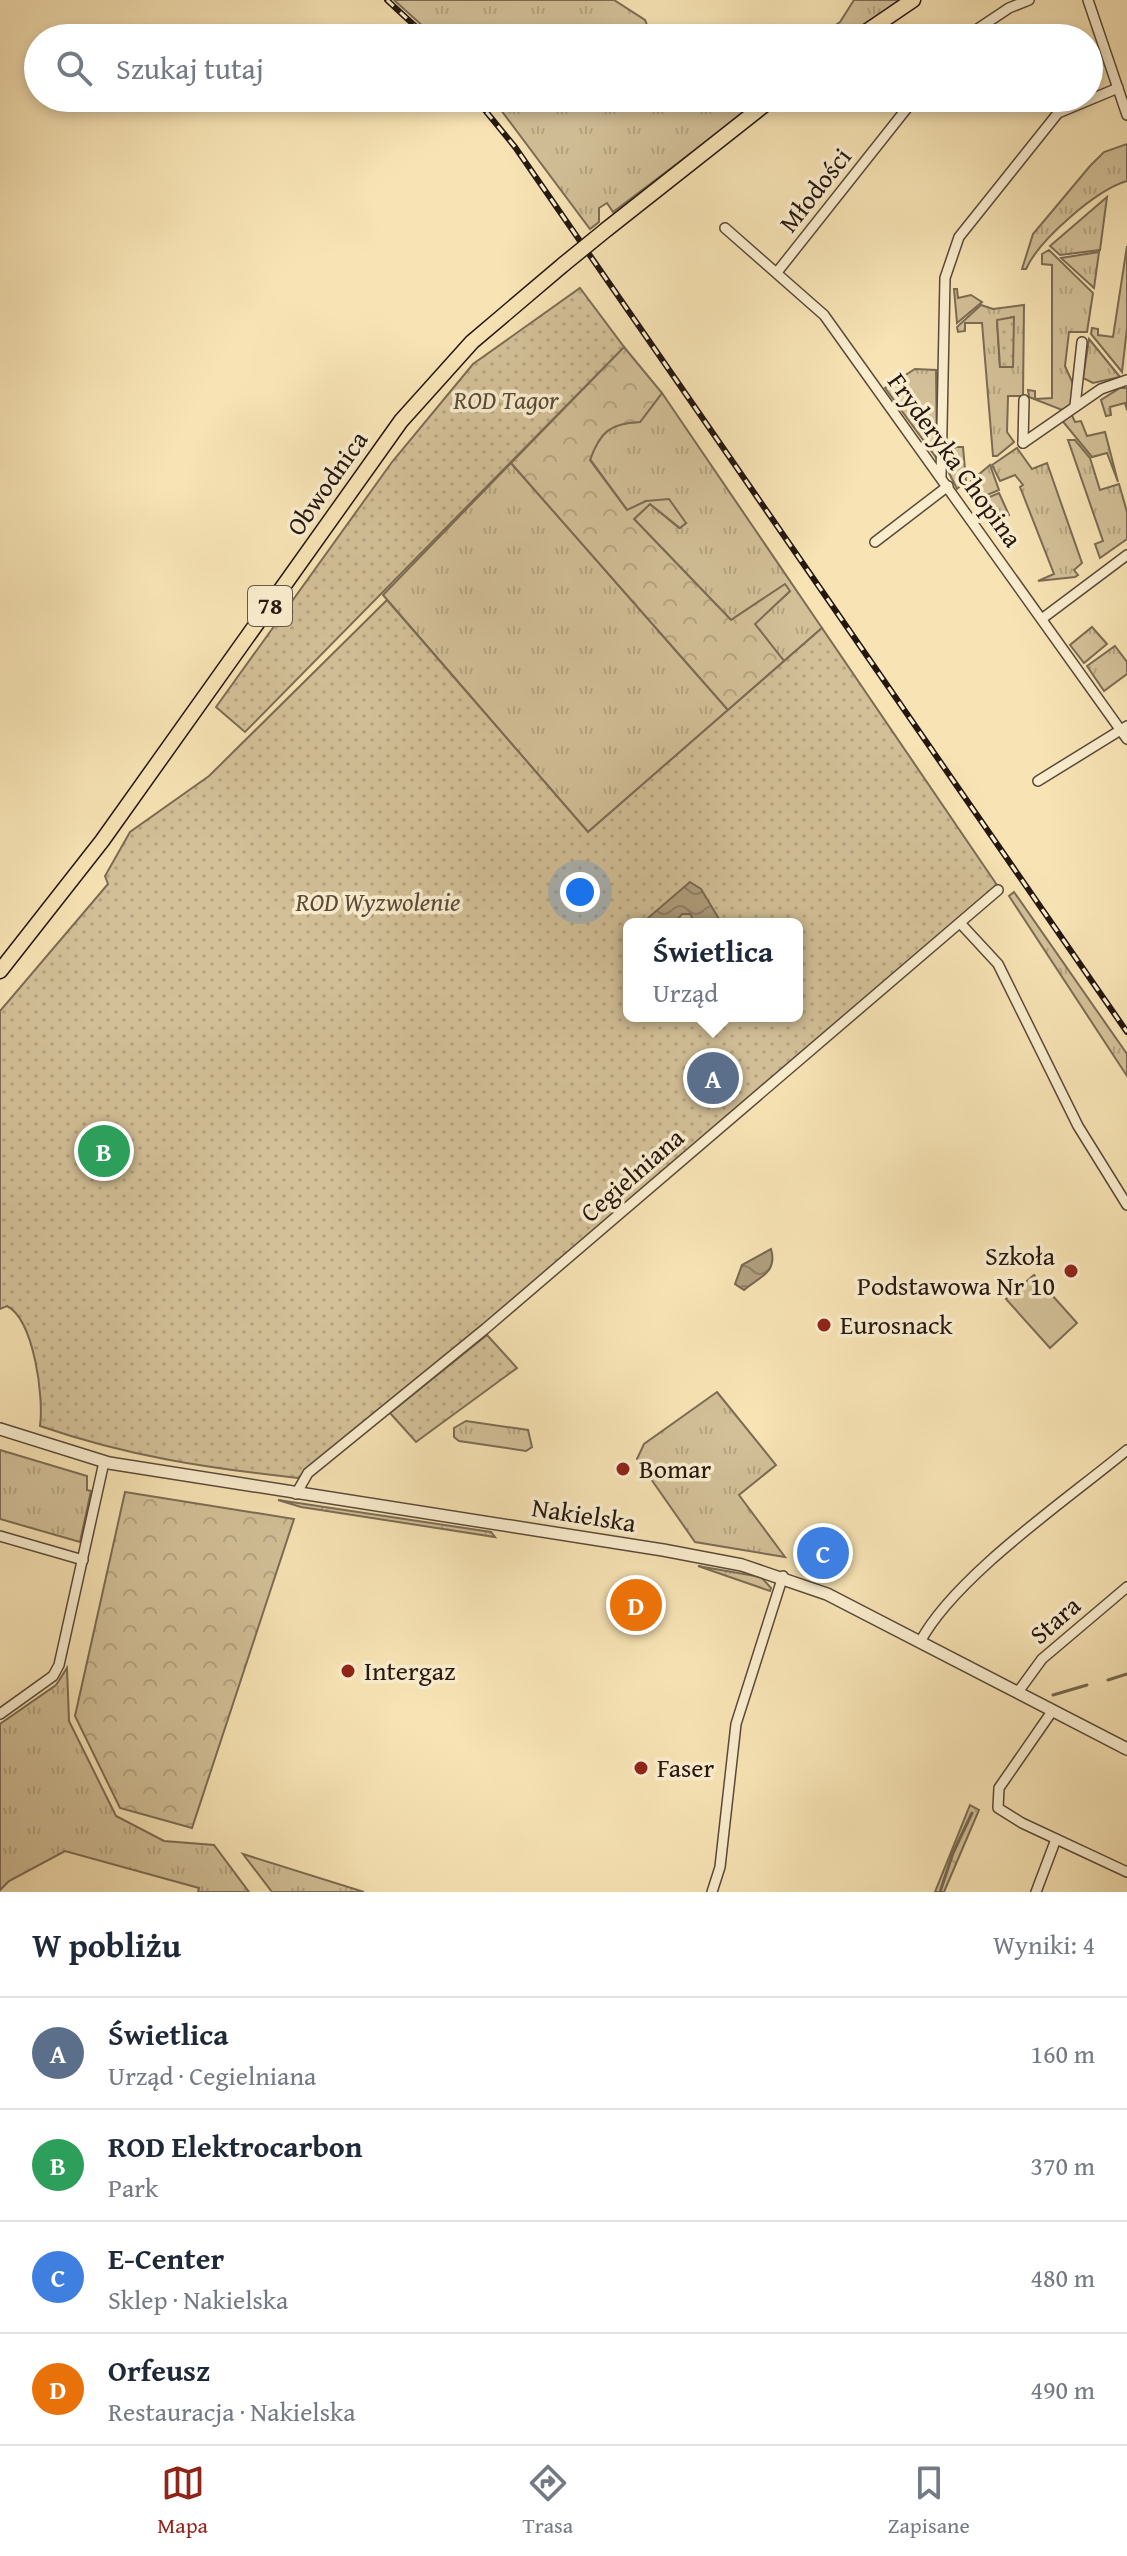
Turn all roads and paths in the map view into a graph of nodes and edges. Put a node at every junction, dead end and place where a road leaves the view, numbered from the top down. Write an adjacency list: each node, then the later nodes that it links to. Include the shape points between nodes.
1 (913, 0): 4 (main road)
2 (1029, 0): 5 (street)
3 (1088, 0): 6 (street)
4 (878, 24)
5 (985, 24)
6 (1096, 24)
7 (1103, 44): 8 (street)
8 (1118, 88): 9 (street); 13 (street)
9 (1103, 94)
10 (755, 112): 30 (main road, Obwodnica / 78, bridge, via 472,342 417,401 102,841)
11 (904, 112): 15 (street, Młodości)
12 (1060, 112): 20 (street, via 959,237 945,278)
13 (1127, 115)
14 (725, 228): 15 (street, Fryderyka Chopina)
15 (778, 271): 20 (street, Fryderyka Chopina, via 824,315)
16 (1082, 342): 19 (street)
17 (1127, 380): 19 (street)
18 (1024, 400): 19 (street, via 1023,443)
19 (1075, 406)
20 (941, 476): 21 (street, Fryderyka Chopina)
21 (948, 486): 22 (street); 24 (street, Fryderyka Chopina)
22 (875, 542)
23 (1127, 555): 24 (street)
24 (1043, 618): 25 (street, Fryderyka Chopina)
25 (1124, 728): 26 (street, Fryderyka Chopina); 27 (street)
26 (1127, 739)
27 (1038, 781)
28 (998, 890): 29 (street, Cegielniana)
29 (961, 924): 31 (street, via 998,964 1078,1126); 35 (street, Cegielniana, via 498,1319 308,1473)
30 (0, 971)
31 (1127, 1205)
32 (0, 1429): 34 (street, Nakielska)
33 (1127, 1450): 40 (street, via 973,1577)
34 (104, 1462): 35 (street, Nakielska); 37 (street)
35 (296, 1494): 38 (street, Nakielska, via 663,1550)
36 (0, 1536): 37 (street)
37 (83, 1560): 43 (street, via 59,1665 53,1676)
38 (783, 1576): 40 (street, Nakielska); 47 (street, via 736,1724 720,1867)
39 (1127, 1587): 41 (street, Stara, via 1042,1659)
40 (920, 1642): 41 (street, Nakielska)
41 (1018, 1692): 42 (street, Nakielska)
42 (1053, 1710): 44 (street, Nakielska); 45 (street, via 999,1788 996,1802 1005,1814)
43 (0, 1714)
44 (1127, 1749)
45 (1056, 1839): 46 (street); 48 (street)
46 (1127, 1872)
47 (712, 1892)
48 (1036, 1892)

